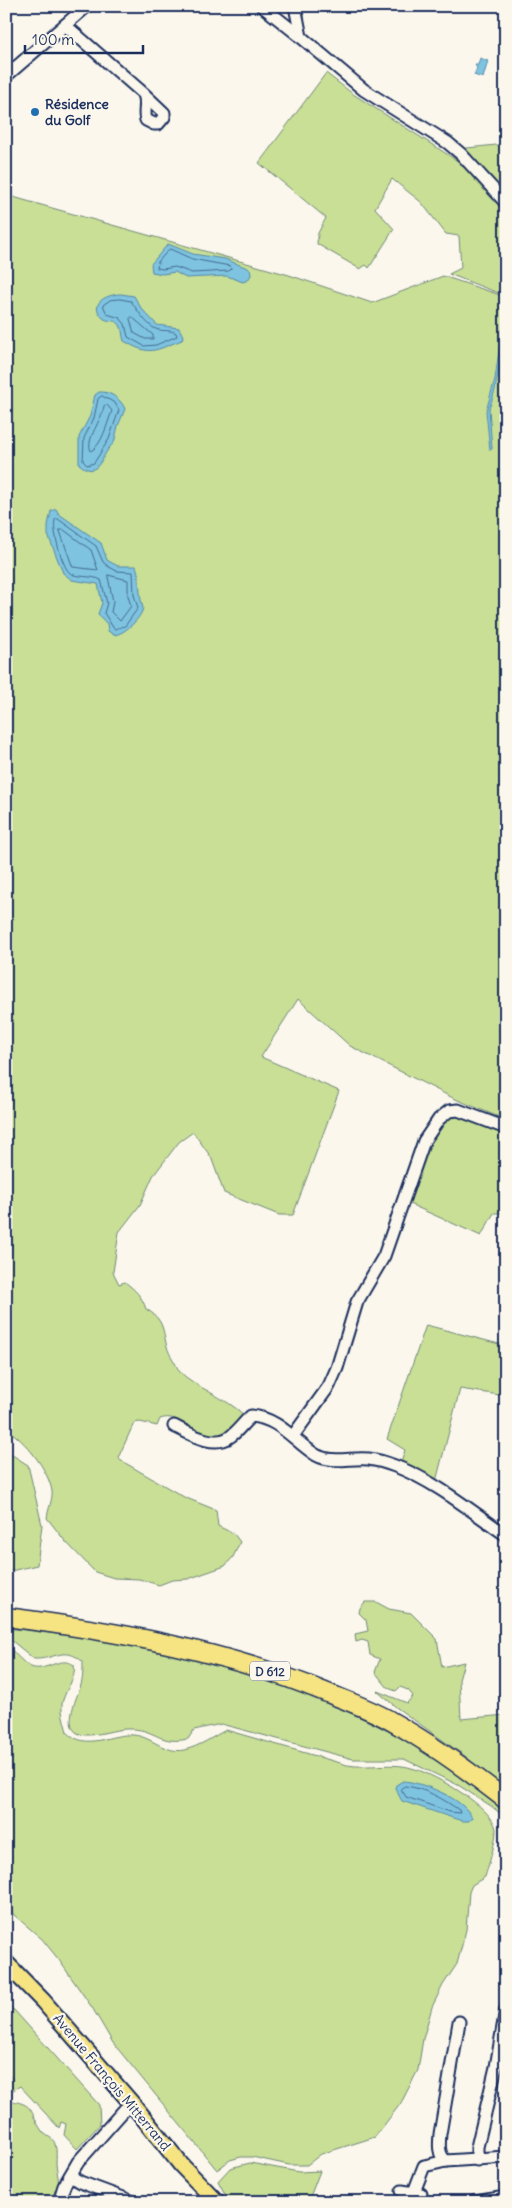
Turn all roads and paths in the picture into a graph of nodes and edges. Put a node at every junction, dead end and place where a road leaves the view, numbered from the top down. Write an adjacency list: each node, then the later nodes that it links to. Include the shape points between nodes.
1 (262, 6): 5 (street)
2 (295, 6): 5 (street)
3 (84, 8): 4 (street)
4 (65, 25): 6 (street); 7 (street)
5 (301, 37): 8 (street, via 364,90 461,154)
6 (6, 76)
7 (144, 94)
8 (506, 203)
9 (506, 1128): 11 (street, via 458,1110 449,1111 439,1119 424,1141 384,1256 357,1302 338,1368)
10 (174, 1426): 11 (street, via 209,1440 221,1441 231,1436 251,1416 268,1420)
11 (294, 1436): 12 (street, via 325,1458 369,1459 395,1466 431,1484)
12 (506, 1535)
13 (6, 1617): 14 (highway, D 612, via 163,1642 232,1659 302,1682 390,1720 469,1771)
14 (506, 1800)
15 (6, 1963): 30 (main road, Avenue François Mitterrand, via 43,2001 182,2166)
16 (6, 1976): 19 (main road, Avenue François Mitterrand, via 43,2012)
17 (506, 2009): 21 (street)
18 (459, 2022): 22 (street, via 440,2134 440,2150)
19 (125, 2109): 23 (street, via 78,2162); 29 (main road, Avenue François Mitterrand)
20 (506, 2157): 21 (street)
21 (477, 2160): 22 (street)
22 (446, 2161): 24 (street, via 424,2166 417,2193)
23 (70, 2176): 27 (street); 28 (street)
24 (402, 2191)
25 (506, 2197): 26 (street)
26 (480, 2199)
27 (59, 2202)
28 (134, 2202)
29 (206, 2202)
30 (217, 2202)

